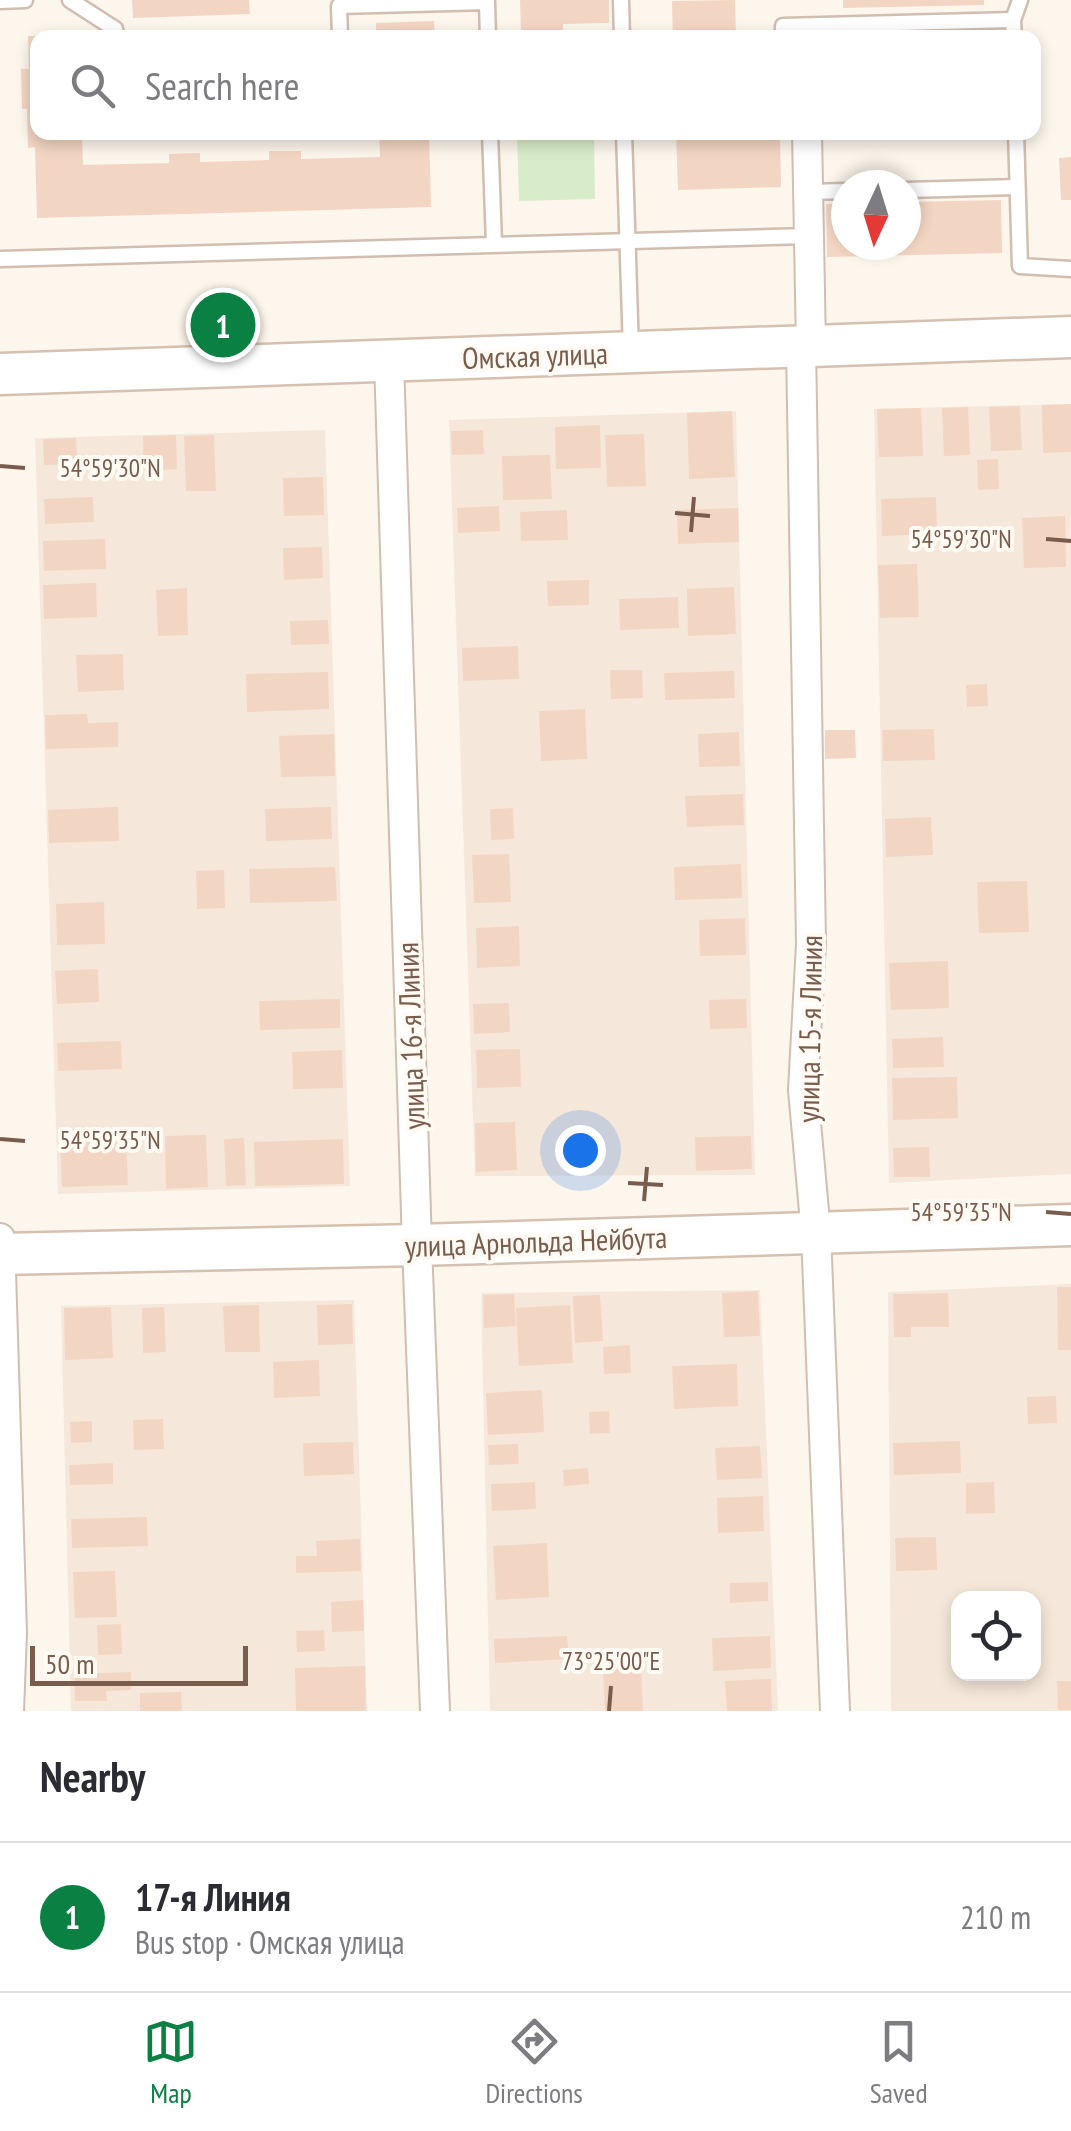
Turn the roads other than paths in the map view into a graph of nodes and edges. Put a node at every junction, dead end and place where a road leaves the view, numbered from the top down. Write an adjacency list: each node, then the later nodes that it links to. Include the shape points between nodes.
1 (25, 0): 5 (lane)
2 (70, 0): 7 (lane)
3 (620, 0): 10 (lane)
4 (1020, 0): 6 (lane)
5 (0, 1)
6 (1013, 20): 11 (lane); 12 (lane)
7 (115, 30)
8 (340, 30): 9 (lane, via 339,6 487,2)
9 (488, 30)
10 (622, 30)
11 (783, 30)
12 (1014, 30)
13 (490, 140): 23 (lane)
14 (624, 140): 22 (lane)
15 (807, 140): 20 (street, улица 15-я Линия)
16 (1016, 140): 17 (lane)
17 (1018, 187): 18 (lane); 25 (lane, via 1020,266)
18 (921, 190)
19 (831, 191): 20 (lane)
20 (808, 192): 21 (street, улица 15-я Линия)
21 (809, 236): 22 (lane); 27 (street, улица 15-я Линия)
22 (628, 241): 23 (lane); 28 (lane)
23 (494, 244): 24 (lane)
24 (0, 259)
25 (1071, 268)
26 (1071, 337): 27 (street, Омская улица)
27 (806, 346): 28 (street, Омская улица); 32 (street, улица 15-я Линия, via 811,944 803,1090)
28 (631, 352): 29 (street, Омская улица)
29 (389, 360): 30 (street, Омская улица); 33 (street, улица 16-я Линия)
30 (0, 374)
31 (1071, 1225): 32 (street, улица Арнольда Нейбута)
32 (816, 1232): 33 (street, улица Арнольда Нейбута); 37 (street, улица 15-я Линия)
33 (417, 1245): 34 (street, улица Арнольда Нейбута); 36 (street, улица 16-я Линия)
34 (0, 1248): 35 (street)
35 (9, 1711)
36 (435, 1711)
37 (835, 1711)

